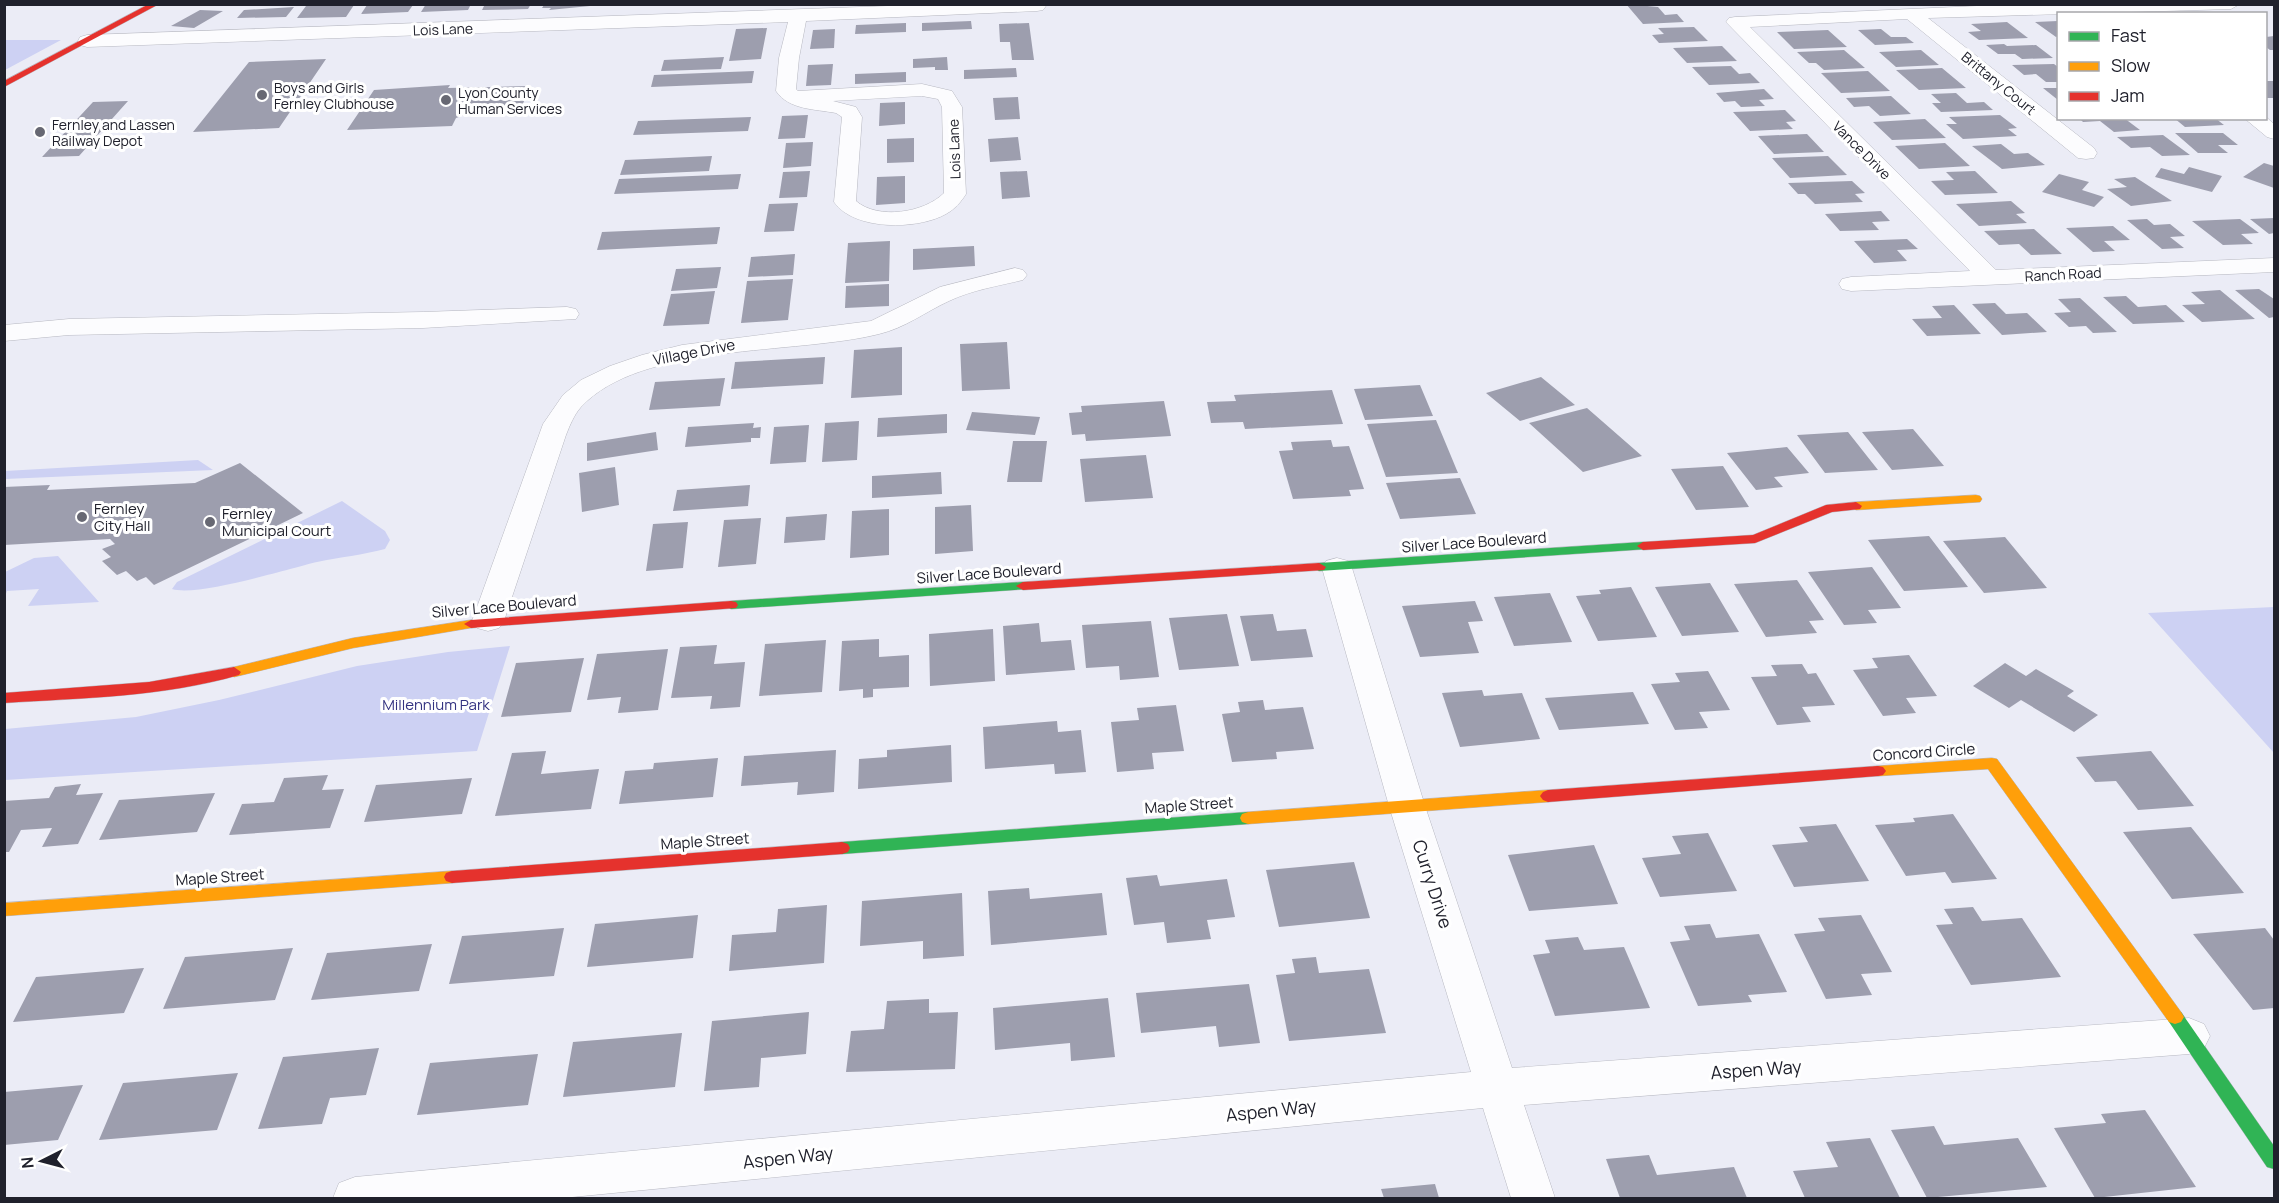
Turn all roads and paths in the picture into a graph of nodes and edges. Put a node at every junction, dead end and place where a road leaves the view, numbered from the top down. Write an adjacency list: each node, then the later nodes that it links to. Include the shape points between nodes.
1 (156, 4): 7 (street)
2 (2231, 4): 4 (street)
3 (1037, 6): 6 (street, Lois Lane)
4 (2096, 11): 5 (street)
5 (1911, 13): 12 (street, Brittany Court); 15 (street, Vance Drive, via 1735,22)
6 (798, 16): 7 (street, Lois Lane); 9 (street, via 786,91)
7 (87, 41): 8 (street)
8 (4, 85)
9 (792, 97): 9 (street, Lois Lane, via 806,105 849,111 852,117 845,202 858,212 892,217 933,212 956,194 952,107 945,95 922,90)
10 (2257, 120): 11 (street)
11 (2274, 133)
12 (2086, 153)
13 (2274, 265): 15 (street, Ranch Road)
14 (1015, 275): 21 (street, Village Drive, via 942,295 873,329 672,353 587,388 566,408 552,435)
15 (1989, 277): 16 (street, Ranch Road)
16 (1851, 284)
17 (567, 314): 18 (street, via 69,327)
18 (4, 333)
19 (1976, 499): 20 (street, Silver Lace Boulevard, via 1830,508 1755,539)
20 (1337, 568): 21 (street, Silver Lace Boulevard); 23 (street, Curry Drive)
21 (488, 621): 22 (street, Silver Lace Boulevard, via 353,643 203,679 136,689)
22 (4, 699)
23 (1407, 806): 24 (street, Maple Street); 25 (street, Concord Circle, via 1992,763); 26 (street, Curry Drive)
24 (4, 910)
25 (2188, 1036): 26 (street, Aspen Way); 27 (street, Concord Circle)
26 (1499, 1088): 28 (street, Aspen Way); 29 (street, Curry Drive)
27 (2274, 1161)
28 (355, 1198)
29 (1533, 1198)

